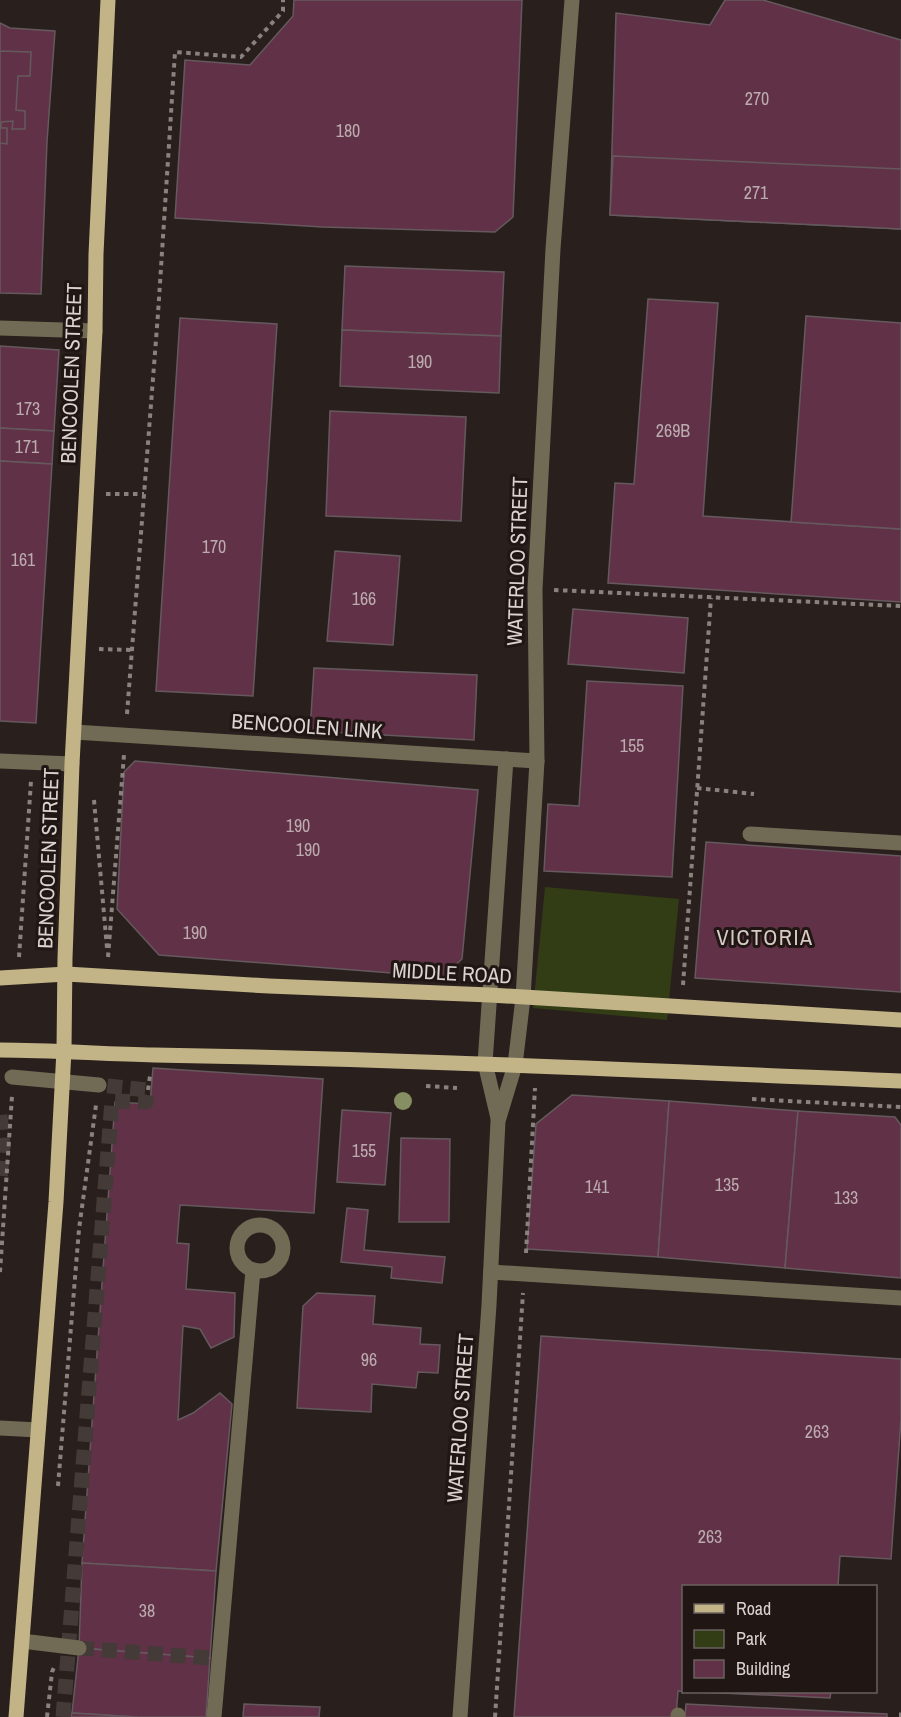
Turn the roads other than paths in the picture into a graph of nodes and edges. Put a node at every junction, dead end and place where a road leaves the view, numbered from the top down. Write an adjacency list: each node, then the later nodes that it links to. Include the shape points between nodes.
1 (108, 0): 4 (main road, BENCOOLEN STREET)
2 (572, 0): 8 (street, WATERLOO STREET, via 553,242 535,589)
3 (0, 328): 4 (street)
4 (95, 331): 5 (main road, BENCOOLEN STREET)
5 (74, 732): 6 (street, BENCOOLEN LINK); 9 (main road, BENCOOLEN STREET)
6 (506, 759): 8 (street, BENCOOLEN LINK); 14 (street, WATERLOO STREET)
7 (0, 761): 9 (street)
8 (537, 761): 15 (street, WATERLOO STREET)
9 (72, 764): 12 (main road, BENCOOLEN STREET)
10 (750, 834): 11 (street)
11 (901, 843)
12 (66, 974): 13 (main road, MIDDLE ROAD); 14 (main road, MIDDLE ROAD); 18 (main road, BENCOOLEN STREET)
13 (0, 978)
14 (490, 995): 15 (main road, MIDDLE ROAD); 19 (street, WATERLOO STREET)
15 (523, 998): 16 (main road, MIDDLE ROAD); 20 (street, WATERLOO STREET)
16 (901, 1020)
17 (0, 1050): 18 (main road)
18 (64, 1050): 19 (main road); 23 (main road, BENCOOLEN STREET)
19 (485, 1063): 20 (main road); 25 (street, WATERLOO STREET)
20 (515, 1065): 22 (main road); 25 (street, WATERLOO STREET)
21 (12, 1077): 23 (street)
22 (901, 1081)
23 (62, 1082): 24 (street); 30 (main road, BENCOOLEN STREET)
24 (99, 1085)
25 (498, 1121): 27 (street, WATERLOO STREET)
26 (253, 1270): 34 (street, via 225,1521 214,1659)
27 (490, 1272): 28 (street); 35 (street, WATERLOO STREET)
28 (901, 1298)
29 (0, 1428): 30 (street)
30 (38, 1430): 31 (main road, BENCOOLEN STREET)
31 (22, 1641): 32 (street); 33 (main road, BENCOOLEN STREET)
32 (79, 1648)
33 (16, 1717)
34 (214, 1717)
35 (460, 1717)

